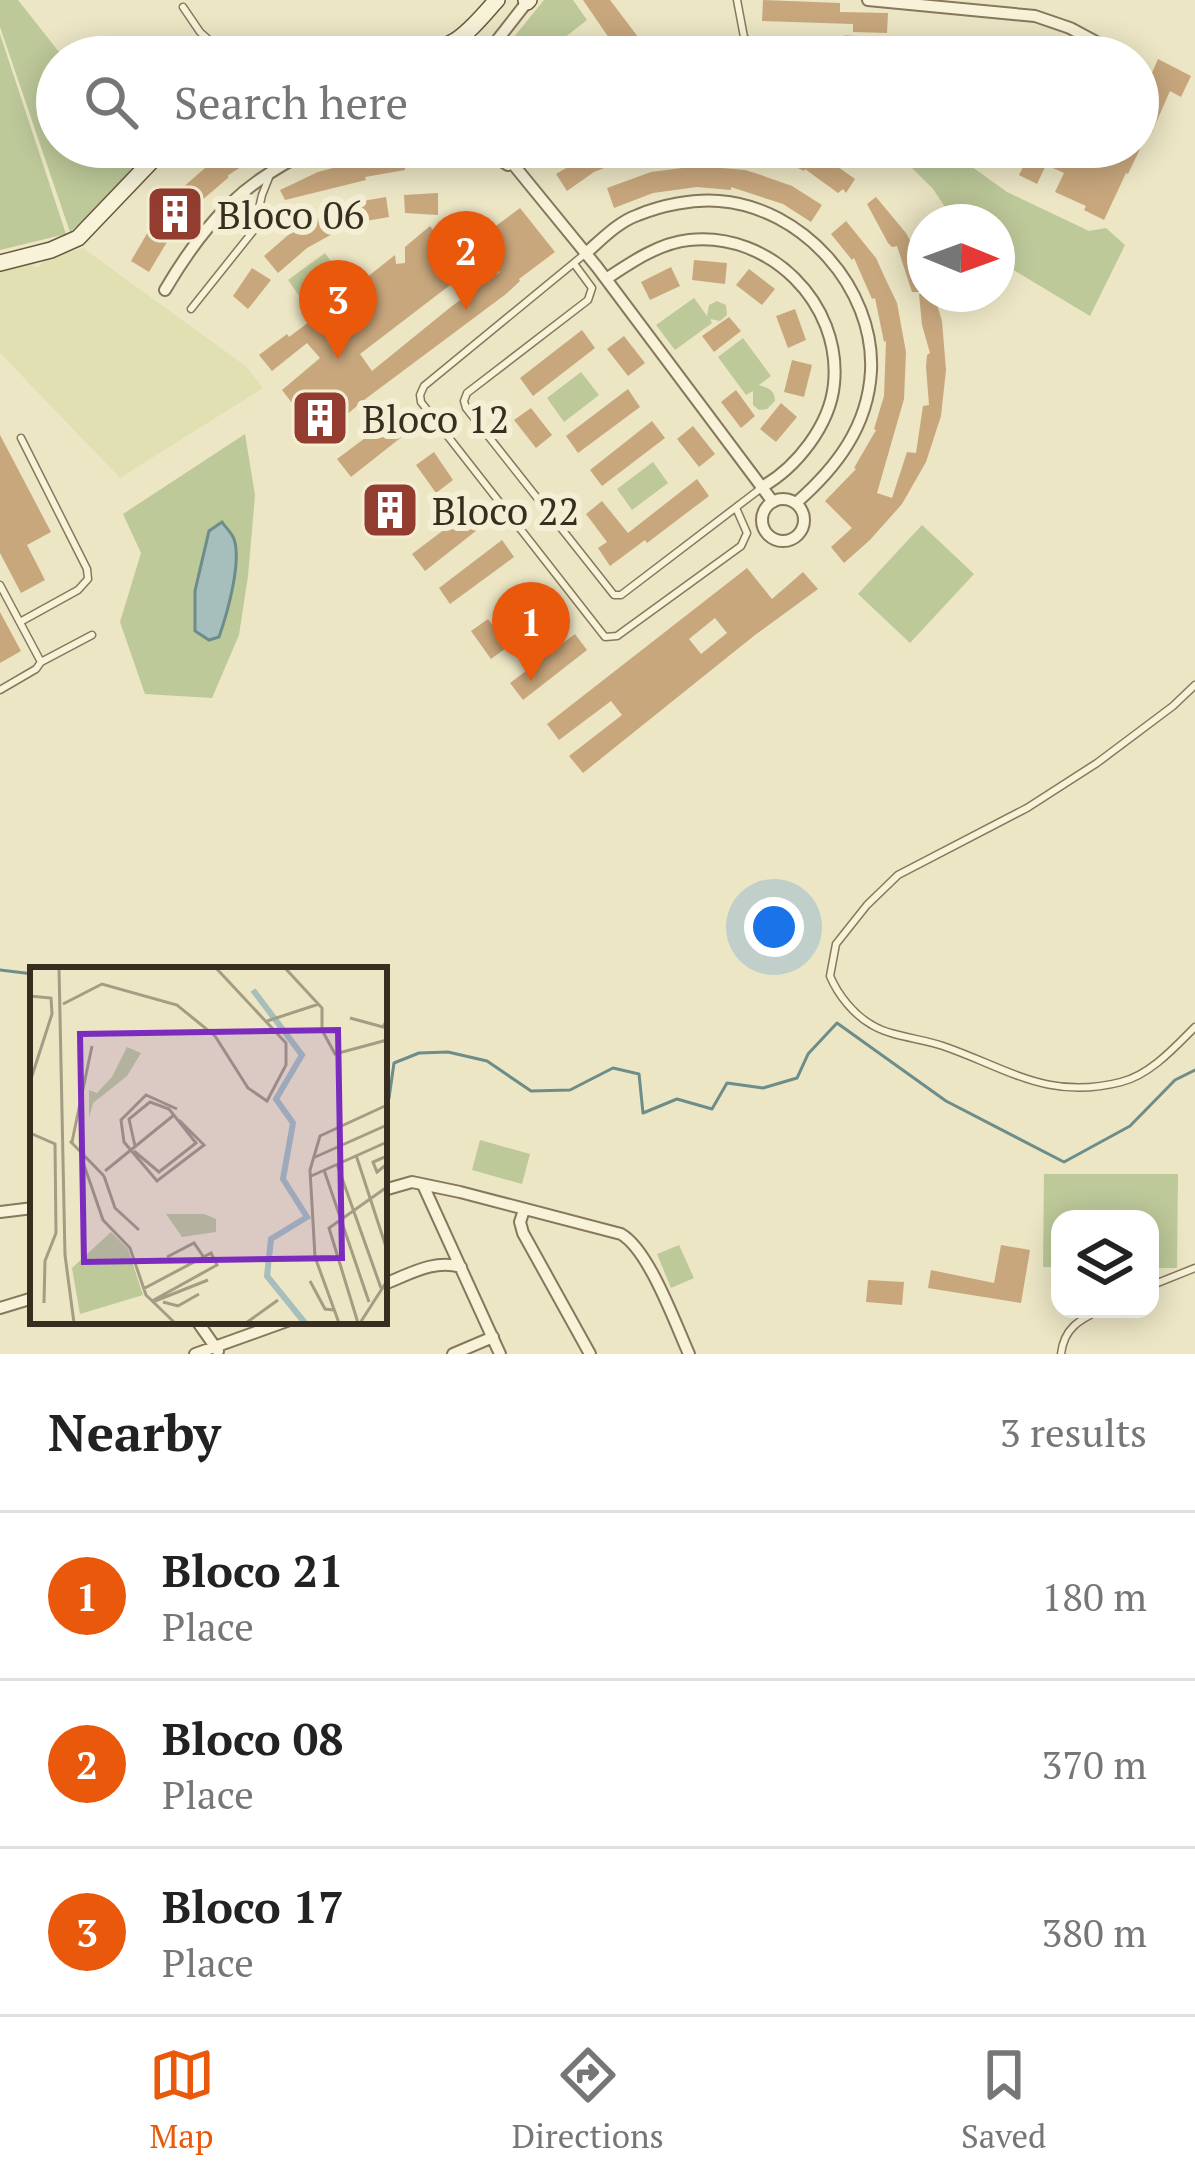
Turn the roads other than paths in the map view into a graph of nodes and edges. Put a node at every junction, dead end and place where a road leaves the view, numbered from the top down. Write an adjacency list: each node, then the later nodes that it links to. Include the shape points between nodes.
1 (497, 0): 7 (street)
2 (737, 0): 9 (lane)
3 (868, 0): 10 (street, via 1022,14)
4 (527, 1): 8 (street)
5 (183, 7): 6 (lane)
6 (204, 36)
7 (462, 36)
8 (500, 36)
9 (745, 36)
10 (1084, 36)
11 (145, 168): 18 (street, via 78,238)
12 (279, 168): 15 (street)
13 (513, 168): 16 (street)
14 (516, 168): 16 (street)
15 (271, 172): 21 (street, via 222,209); 22 (lane, via 254,230)
16 (519, 172): 17 (street)
17 (586, 253): 19 (lane); 20 (street); 26 (street, via 640,214 720,201 779,220 827,256 866,323 871,374 840,460)
18 (0, 263)
19 (575, 265): 27 (lane, via 592,288 588,300 467,393 466,408 616,597); 27 (lane, via 424,386 422,402 605,637 617,637 741,546 747,533)
20 (606, 279): 24 (street); 24 (street, via 674,242 706,239 769,256 809,293 834,360 829,408 796,459)
21 (165, 290)
22 (191, 309)
23 (21, 438): 29 (lane, via 88,579)
24 (762, 487): 25 (street); 27 (lane)
25 (773, 502): 26 (street); 26 (street, via 763,525 782,541 803,527)
26 (796, 503)
27 (736, 508)
28 (0, 585): 29 (lane)
29 (20, 622): 31 (lane)
30 (92, 635): 31 (lane)
31 (41, 662): 33 (lane)
32 (1195, 685): 34 (lane, via 1027,808 898,874 836,944 830,976 873,1026 1064,1087 1128,1081)
33 (0, 690)
34 (1195, 1027)
35 (423, 1185): 36 (street); 38 (street); 40 (street)
36 (387, 1189)
37 (30, 1208): 39 (street)
38 (524, 1210): 54 (street, via 524,1233); 55 (street, via 630,1239)
39 (0, 1212)
40 (461, 1267): 43 (street, via 434,1264); 49 (street)
41 (1195, 1268): 42 (lane)
42 (1159, 1282)
43 (387, 1283)
44 (30, 1299): 45 (street)
45 (0, 1308)
46 (1086, 1318): 56 (lane, via 1072,1326)
47 (198, 1324): 50 (street)
48 (280, 1324): 50 (street)
49 (494, 1337): 52 (street); 53 (street)
50 (218, 1351): 51 (street)
51 (195, 1354)
52 (453, 1354)
53 (500, 1354)
54 (590, 1354)
55 (689, 1354)
56 (1060, 1354)

